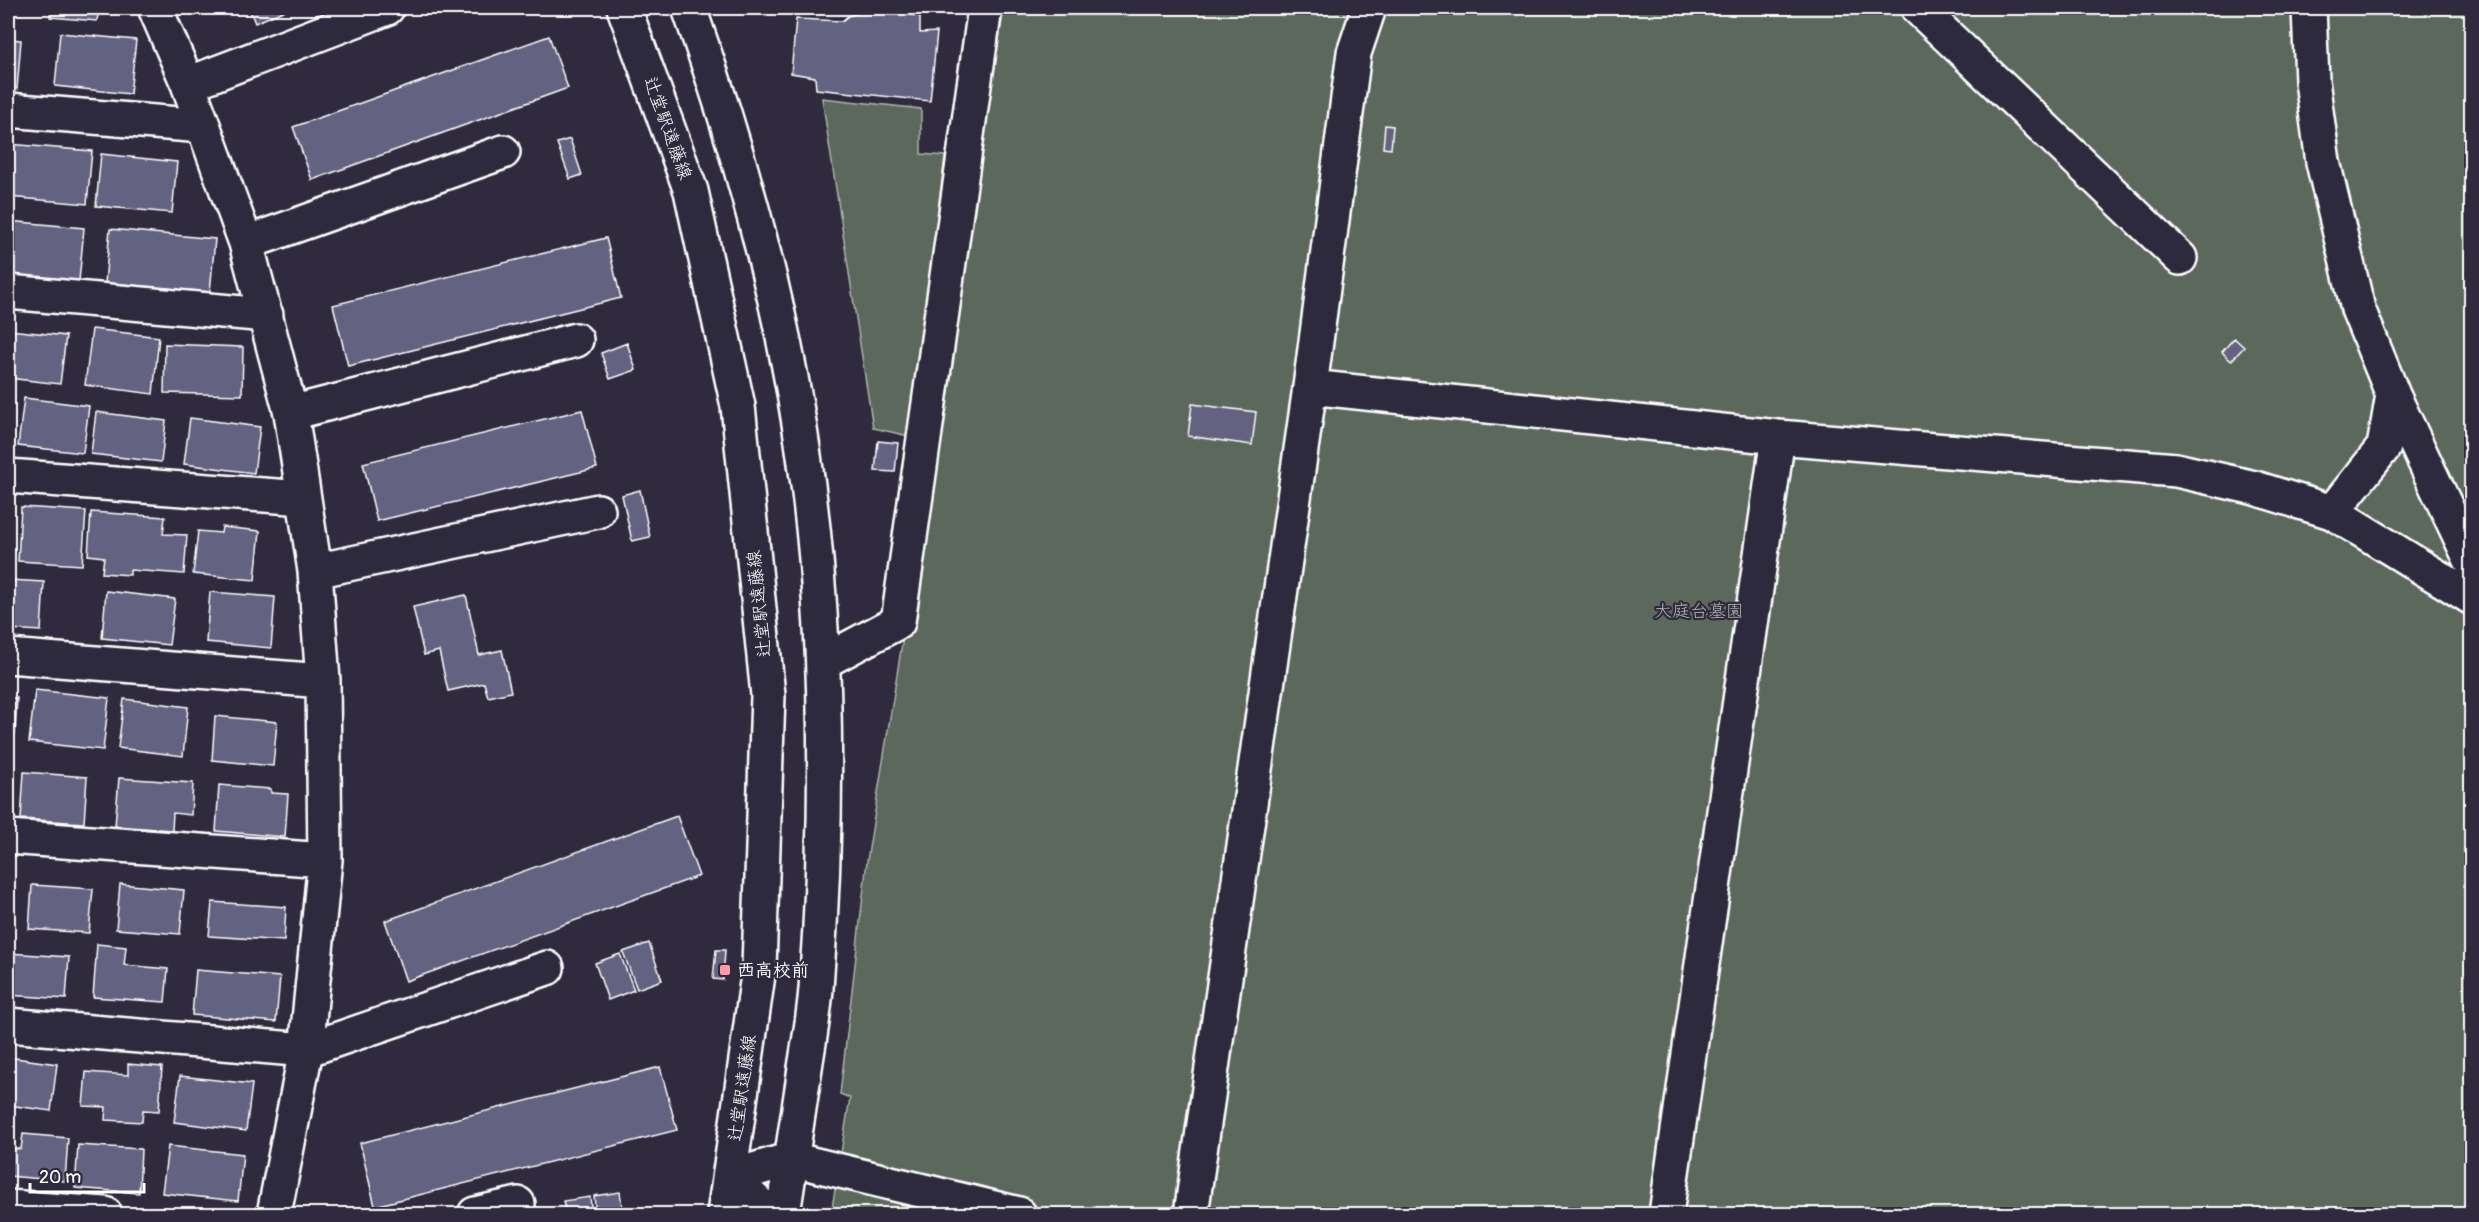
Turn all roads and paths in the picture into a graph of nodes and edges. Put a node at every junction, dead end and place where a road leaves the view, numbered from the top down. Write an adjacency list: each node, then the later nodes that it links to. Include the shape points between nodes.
1 (155, 8): 9 (street)
2 (387, 8): 9 (street)
3 (624, 8): 38 (street, 辻堂駅遠藤線, via 690,191 738,406 768,695 759,968)
4 (689, 8): 30 (street, via 746,189 781,334 808,484)
5 (985, 8): 30 (street, via 898,622)
6 (1369, 8): 18 (street, via 1354,53)
7 (1918, 8): 14 (street)
8 (2310, 8): 19 (street, via 2312,81 2323,162 2358,309)
9 (188, 84): 11 (street)
10 (8, 111): 11 (street)
11 (203, 126): 13 (street)
12 (503, 152): 13 (street)
13 (246, 243): 16 (street)
14 (2180, 258)
15 (8, 292): 16 (street)
16 (266, 315): 20 (street)
17 (576, 340): 20 (street)
18 (1310, 387): 21 (street); 48 (street)
19 (2393, 395): 25 (street, via 2384,447); 26 (street)
20 (291, 412): 23 (street)
21 (1778, 437): 25 (street, via 2176,470 2255,488); 49 (street)
22 (8, 476): 23 (street)
23 (304, 498): 27 (street)
24 (598, 511): 27 (street)
25 (2332, 512): 28 (street)
26 (2472, 562)
27 (315, 571): 31 (street)
28 (2472, 598)
29 (8, 656): 31 (street)
30 (823, 662): 37 (street, via 822,857 816,992)
31 (324, 681): 33 (street)
32 (8, 837): 33 (street)
33 (325, 861): 36 (street)
34 (547, 968): 36 (street)
35 (8, 1025): 36 (street)
36 (306, 1050): 42 (street)
37 (792, 1159): 38 (street); 46 (street); 47 (street)
38 (730, 1177): 44 (street, 辻堂駅遠藤線); 45 (street)
39 (518, 1204): 43 (street)
40 (8, 1207): 41 (street)
41 (105, 1215)
42 (274, 1215)
43 (475, 1215)
44 (724, 1215)
45 (770, 1215)
46 (783, 1215)
47 (1019, 1215)
48 (1191, 1215)
49 (1666, 1215)

